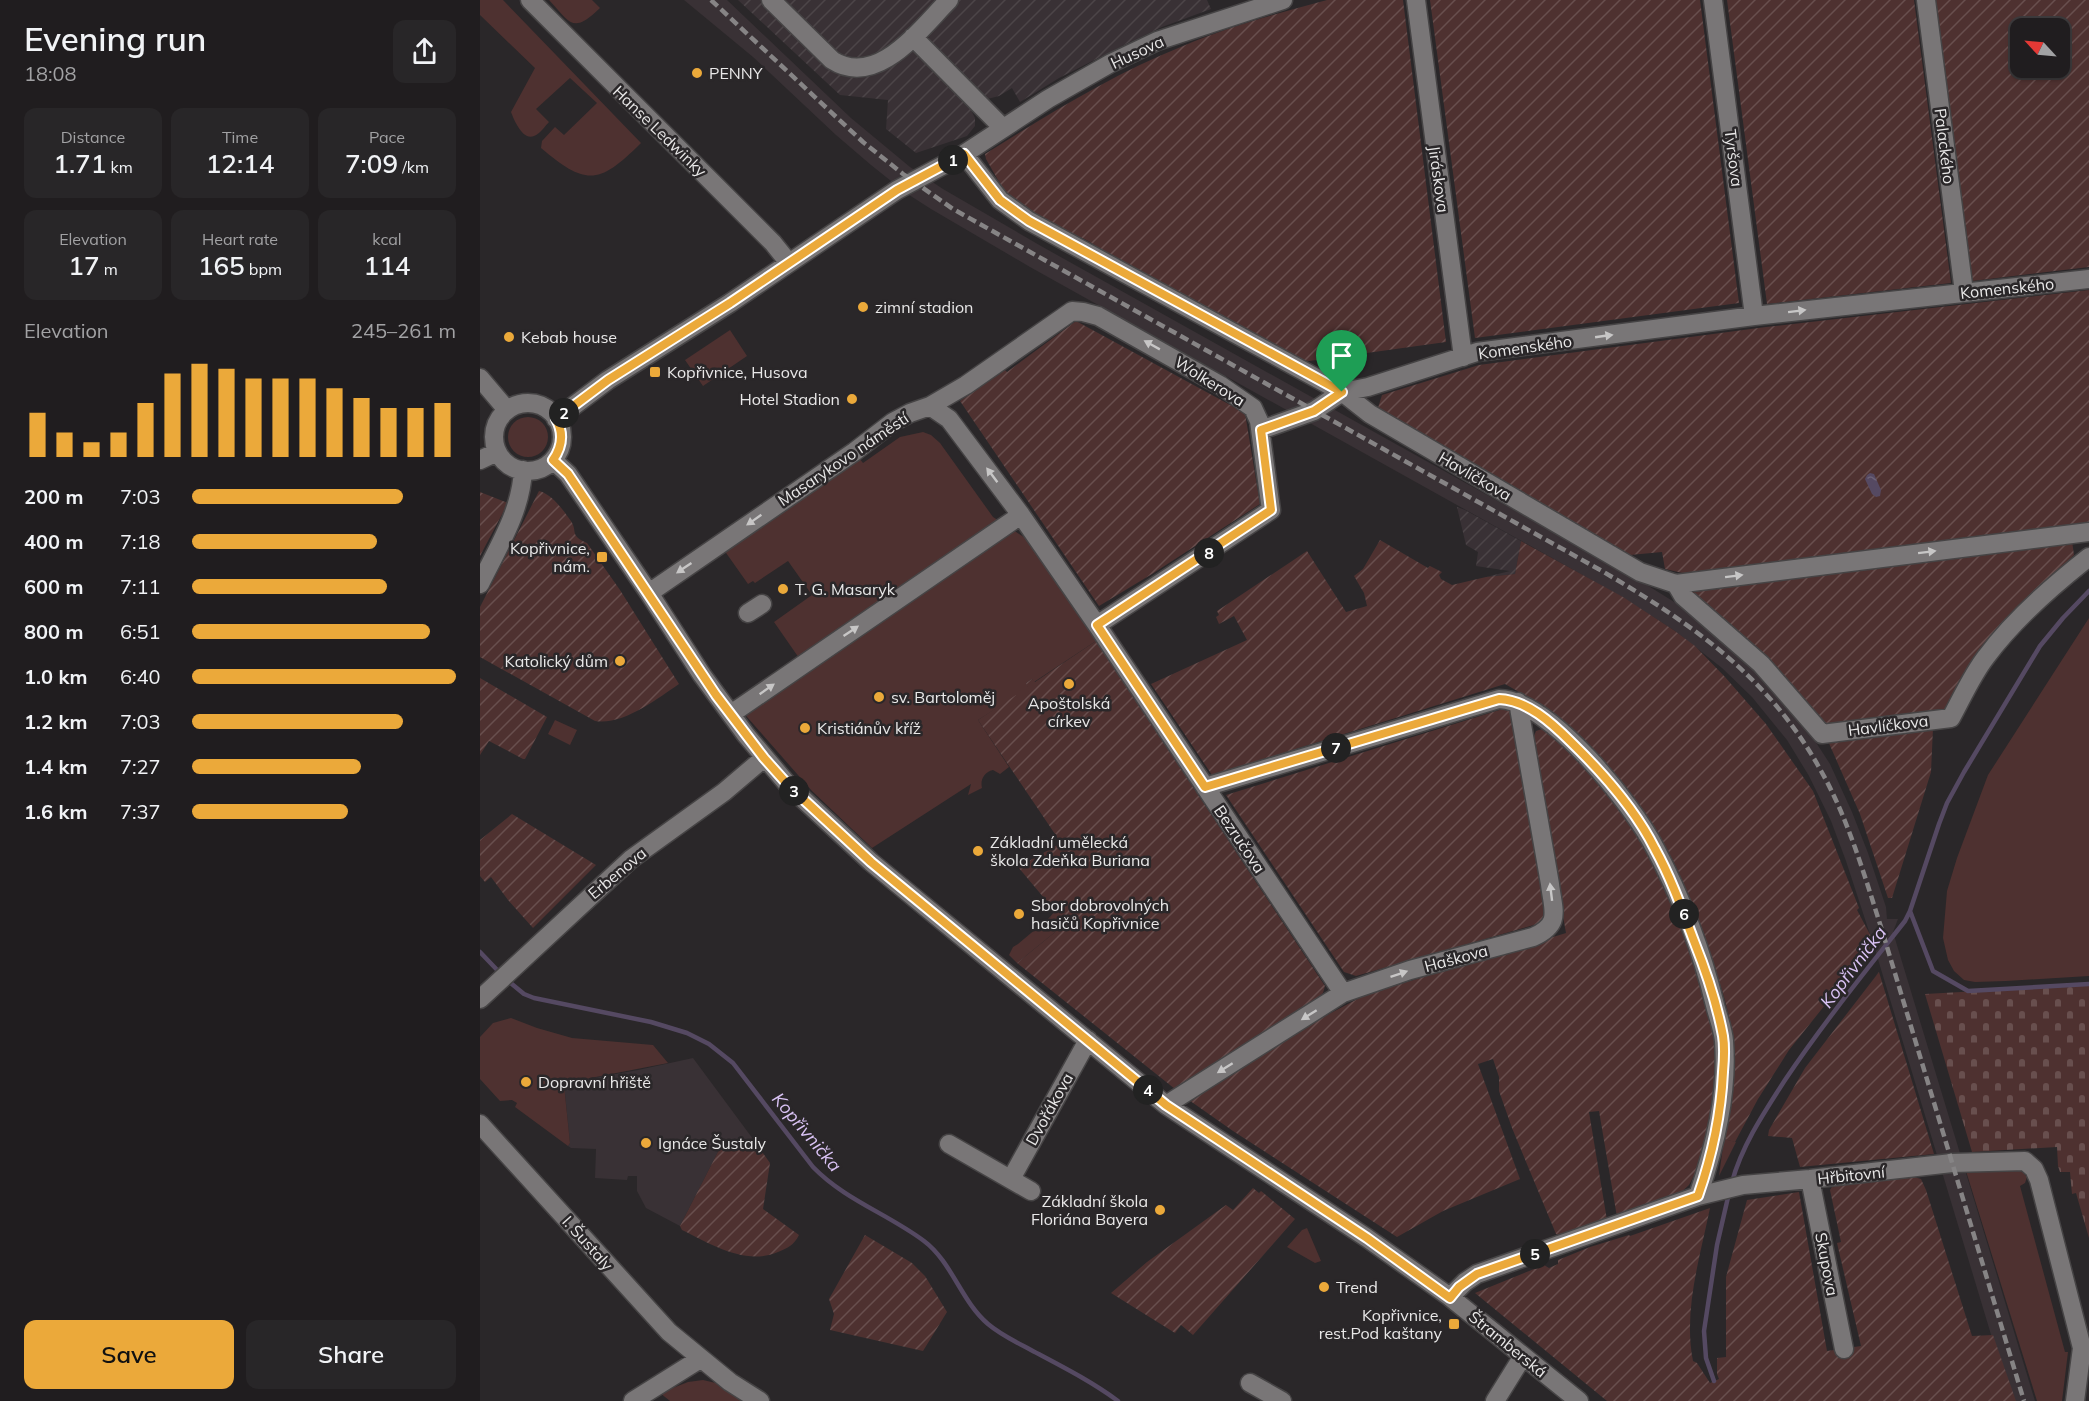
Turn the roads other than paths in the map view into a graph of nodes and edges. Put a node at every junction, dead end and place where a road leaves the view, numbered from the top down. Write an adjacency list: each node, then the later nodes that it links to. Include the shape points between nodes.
1 (530, 0): 11 (street, Hanse Ledwinky)
2 (771, 0): 8 (street, via 841,66 875,66)
3 (949, 0): 8 (street)
4 (1283, 0): 9 (street, Husova, via 1157,41 1111,63)
5 (1416, 0): 15 (street, Jiráskova)
6 (1713, 0): 14 (street, Tyršova)
7 (1926, 0): 13 (street, Palackého)
8 (913, 37): 9 (street)
9 (1003, 128): 10 (street, Husova)
10 (964, 154): 11 (street, Husova, via 897,190); 17 (street, via 1000,200 1029,221)
11 (789, 263): 20 (street, Husova, via 608,380)
12 (2089, 279): 13 (street, Komenského)
13 (1964, 292): 14 (street, Komenského, one-way to 13)
14 (1755, 316): 15 (street, Komenského, one-way to 14)
15 (1463, 357): 17 (street, Komenského)
16 (480, 378): 19 (street)
17 (1342, 392): 21 (street, via 1314,411); 30 (street, Havlíčkova, via 1370,414 1640,572)
18 (930, 406): 21 (street, Wolkerova, one-way to 18, via 1252,408 1220,385 1098,316 1072,311); 26 (street, one-way to 18, via 949,419); 31 (street, Masarykovo náměstí, one-way to 31, via 893,422)
19 (507, 410): 20 (street, via 534,403); 22 (street, via 494,431)
20 (556, 419): 24 (street, via 561,440)
21 (1261, 430): 32 (street, Wolkerova, via 1271,510)
22 (497, 452): 23 (street); 25 (street, via 508,465)
23 (480, 460)
24 (553, 460): 25 (street, via 539,469); 31 (street, Štramberská, via 568,474)
25 (523, 470): 29 (street, via 517,508)
26 (1021, 515): 32 (street); 34 (street, one-way to 26)
27 (2089, 532): 30 (street, Havlíčkova, one-way to 27)
28 (2089, 557): 30 (street, Havlíčkova, via 1999,640 1951,718 1822,734 1761,664 1683,596)
29 (480, 584)
30 (1676, 584)
31 (649, 593): 34 (street, Štramberská)
32 (1097, 625): 36 (street, Bezručova)
33 (1518, 702): 36 (street, via 1499,699); 37 (street, Haškova, one-way to 33, via 1410,970 1533,937 1553,922 1550,884); 46 (street, via 1561,731 1629,807 1655,848 1702,962 1724,1038 1724,1056 1722,1106)
34 (731, 714): 35 (street, Štramberská)
35 (764, 758): 38 (street, Erbenova, via 632,859); 39 (street, Štramberská, via 871,862)
36 (1205, 787): 37 (street, Bezručova)
37 (1343, 993): 40 (street, Haškova, one-way to 40)
38 (480, 999)
39 (1088, 1040): 40 (street, Štramberská); 43 (street, Dvořákova)
40 (1166, 1105): 47 (street, Štramberská)
41 (480, 1124): 50 (street, I. Šustaly, via 669,1332)
42 (949, 1144): 43 (street)
43 (1011, 1179): 45 (street)
44 (1810, 1179): 46 (street, Hřbitovní, via 1743,1185); 48 (street, Skupova); 57 (street, Hřbitovní, via 1952,1163 2025,1161 2039,1180 2082,1348)
45 (1031, 1191)
46 (1698, 1196): 47 (street, Hřbitovní, via 1477,1274)
47 (1450, 1298): 49 (street, Štramberská)
48 (1844, 1349)
49 (1523, 1356): 55 (street); 56 (street, Štramberská)
50 (699, 1359): 52 (street); 53 (street, I. Šustaly)
51 (1250, 1383): 54 (street)
52 (633, 1401)
53 (760, 1401)
54 (1282, 1401)
55 (1495, 1401)
56 (1579, 1401)
57 (2075, 1401)

